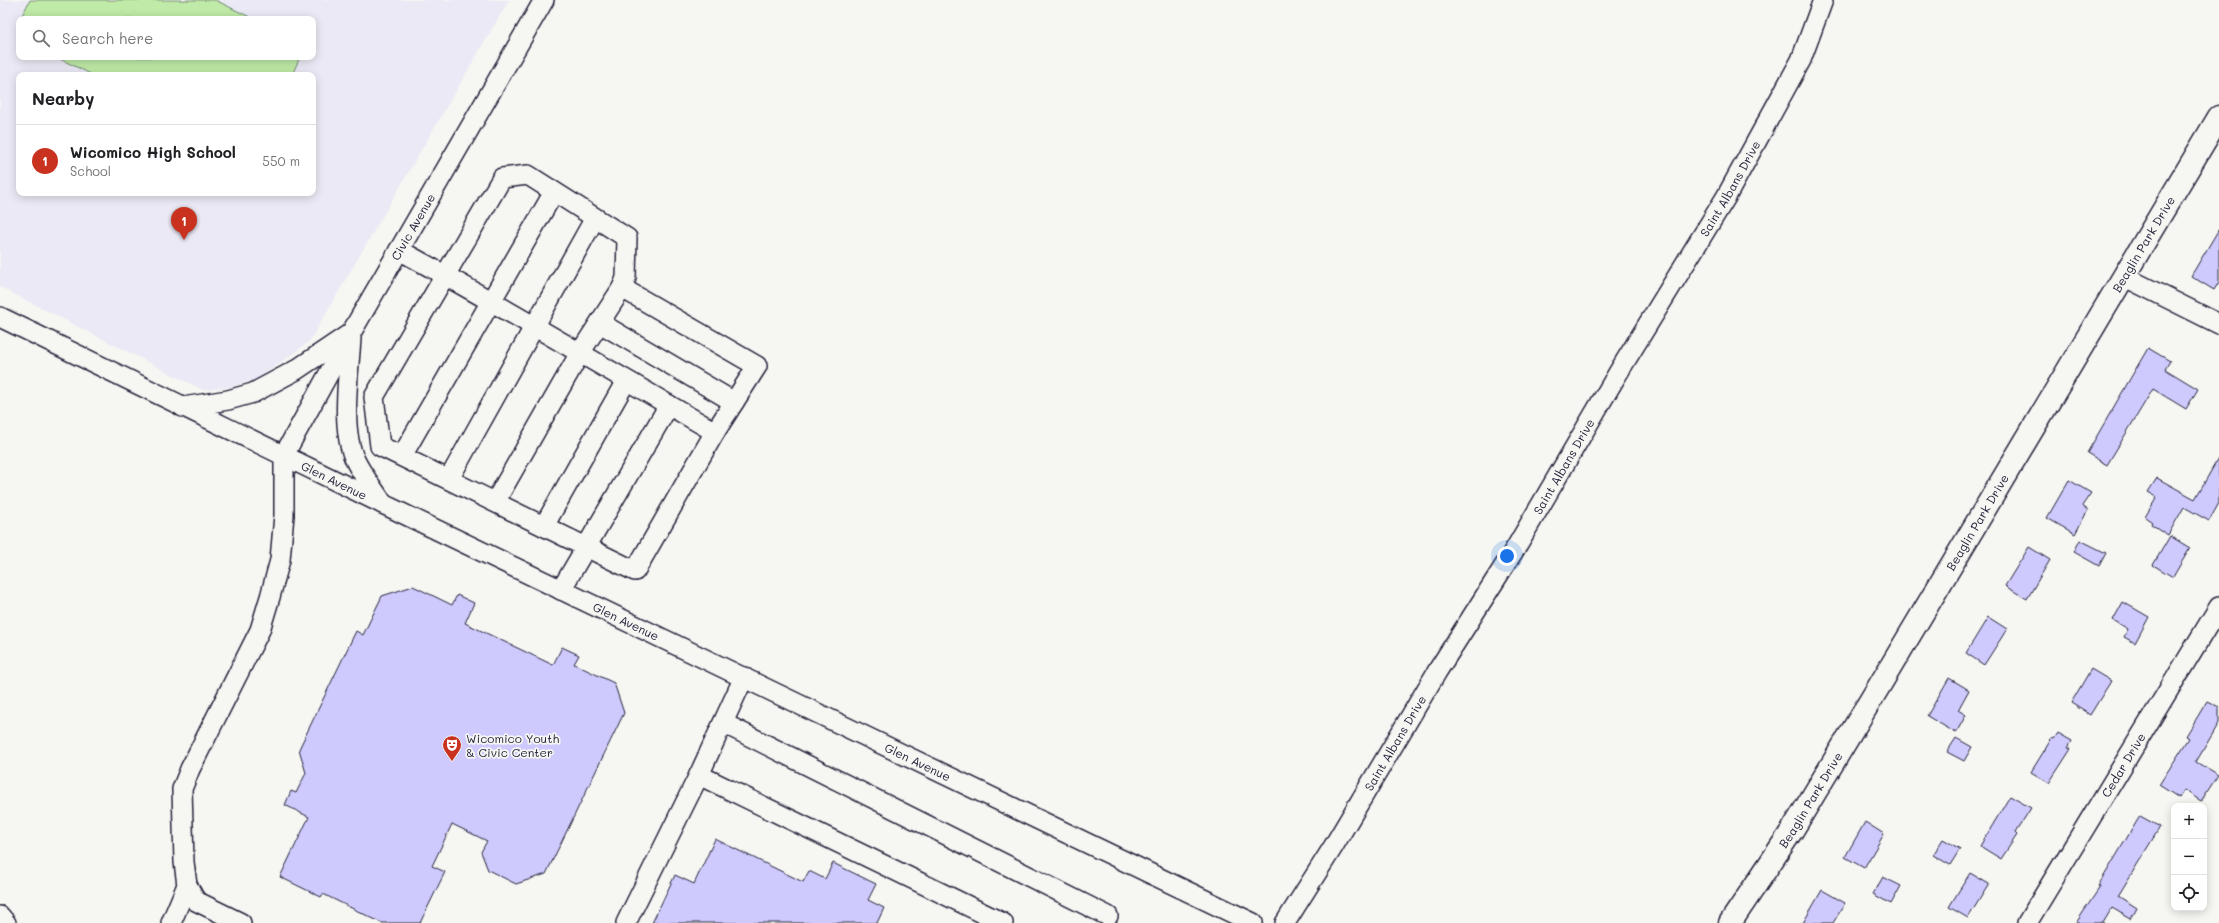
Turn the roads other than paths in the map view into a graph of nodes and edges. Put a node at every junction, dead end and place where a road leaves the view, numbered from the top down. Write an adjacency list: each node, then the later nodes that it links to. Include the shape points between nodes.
1 (544, 0): 6 (street, Civic Avenue)
2 (1823, 0): 43 (street, Saint Albans Drive, via 1801,60 1726,197 1621,368 1515,549 1438,670)
3 (2219, 118): 8 (main road, Beaglin Park Drive)
4 (554, 192): 5 (street); 7 (street, via 528,175 502,178); 10 (street)
5 (595, 218): 9 (street, via 627,238 626,278); 14 (street)
6 (399, 250): 7 (street); 15 (street, Civic Avenue)
7 (444, 275): 10 (street); 23 (street, via 374,397 380,446)
8 (2125, 278): 13 (street); 44 (main road, Beaglin Park Drive, via 1797,822)
9 (622, 288): 12 (street); 18 (street, via 757,366)
10 (491, 302): 14 (street); 23 (street)
11 (0, 317): 20 (street, Glen Avenue)
12 (600, 323): 16 (street); 18 (street)
13 (2219, 324)
14 (533, 326): 16 (street); 24 (street)
15 (351, 333): 20 (street, via 296,370 253,393); 22 (street, Civic Avenue); 26 (street, via 349,439 355,459)
16 (580, 354): 17 (street); 25 (street)
17 (626, 380): 19 (street); 27 (street)
18 (734, 402): 21 (street)
19 (669, 405): 21 (street); 28 (street)
20 (183, 407): 22 (street, Glen Avenue)
21 (715, 432): 28 (street, via 635,571)
22 (284, 455): 26 (street, Glen Avenue); 34 (street, via 284,515 280,560 260,630 182,789)
23 (402, 456): 24 (street)
24 (449, 479): 25 (street)
25 (495, 502): 27 (street)
26 (383, 504): 29 (street, Glen Avenue)
27 (544, 526): 28 (street)
28 (586, 546): 29 (street)
29 (561, 590): 31 (street, Glen Avenue)
30 (2219, 607): 45 (street, Cedar Drive)
31 (744, 677): 32 (street); 42 (street, Glen Avenue)
32 (723, 724): 33 (street); 36 (street)
33 (699, 775): 40 (street); 41 (street)
34 (187, 884): 37 (street, via 196,901); 39 (street)
35 (0, 916): 38 (street)
36 (1108, 916)
37 (232, 921)
38 (6, 923)
39 (171, 923)
40 (626, 923)
41 (1002, 923)
42 (1253, 923)
43 (1285, 923)
44 (1730, 923)
45 (2027, 923)

